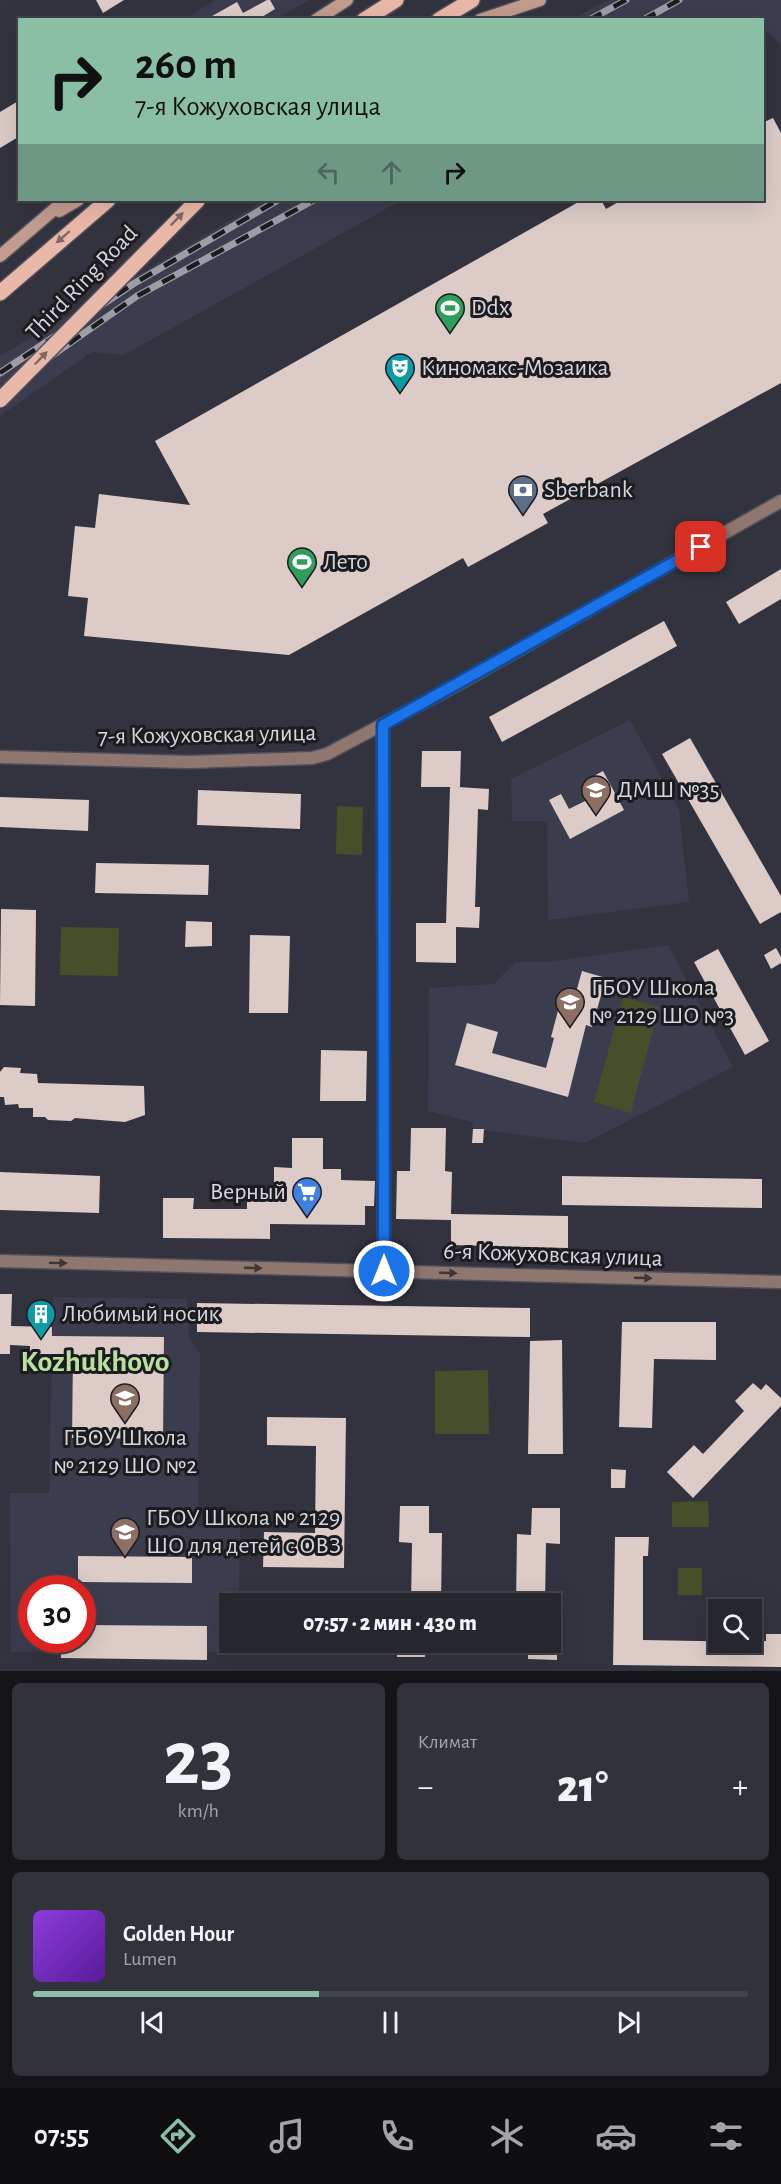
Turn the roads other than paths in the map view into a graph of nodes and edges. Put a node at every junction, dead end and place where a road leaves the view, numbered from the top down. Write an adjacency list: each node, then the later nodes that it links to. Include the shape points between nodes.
1 (347, 0): 5 (main road)
2 (396, 0): 6 (main road)
3 (472, 0): 7 (main road)
4 (540, 0): 8 (main road)
5 (319, 18)
6 (367, 18)
7 (442, 18)
8 (486, 18)
9 (64, 201): 13 (main road)
10 (76, 201): 13 (main road)
11 (107, 201): 15 (main road, Third Ring Road, one-way to 15)
12 (197, 201): 16 (main road, Third Ring Road, one-way to 12, bridge)
13 (35, 224): 14 (main road)
14 (0, 256)
15 (0, 293)
16 (0, 400)
17 (781, 501): 18 (street, 7-я Кожуховская улица)
18 (383, 725): 19 (street, 7-я Кожуховская улица, via 312,758 189,762); 21 (street)
19 (0, 758)
20 (0, 1261): 21 (street, 6-я Кожуховская улица, one-way to 21)
21 (384, 1271): 22 (street, 6-я Кожуховская улица, one-way to 22)
22 (781, 1282)

